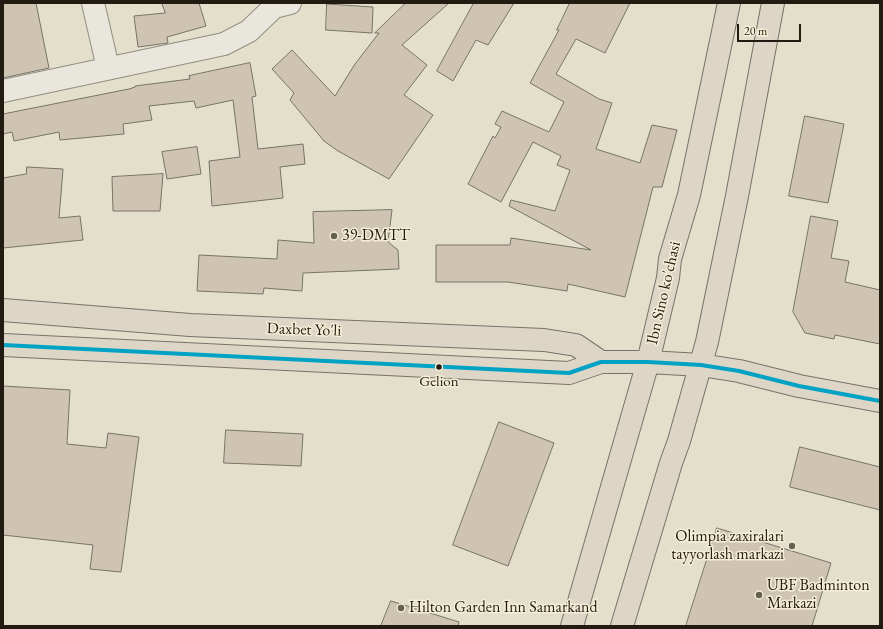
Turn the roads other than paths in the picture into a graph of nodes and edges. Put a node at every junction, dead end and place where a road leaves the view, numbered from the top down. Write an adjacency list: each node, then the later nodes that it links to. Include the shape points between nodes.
1 (93, 3): 5 (street)
2 (290, 3): 5 (street, via 274,7 249,31 224,44)
3 (729, 3): 10 (main road, Ibn Sino ko'chasi, via 689,195 670,260)
4 (773, 3): 11 (main road, via 737,196)
5 (108, 68): 6 (street)
6 (3, 91)
7 (3, 310): 9 (main road, Daxbet Yo'li, via 190,325 544,340 576,345)
8 (3, 345): 9 (main road, Daxbet Yo'li, via 569,373)
9 (601, 362): 10 (main road, Daxbet Yo'li)
10 (648, 362): 11 (main road, Daxbet Yo'li); 13 (main road, Ibn Sino ko'chasi)
11 (701, 365): 12 (main road, Daxbet Yo'li); 14 (main road)
12 (880, 402)
13 (572, 626)
14 (622, 626)

